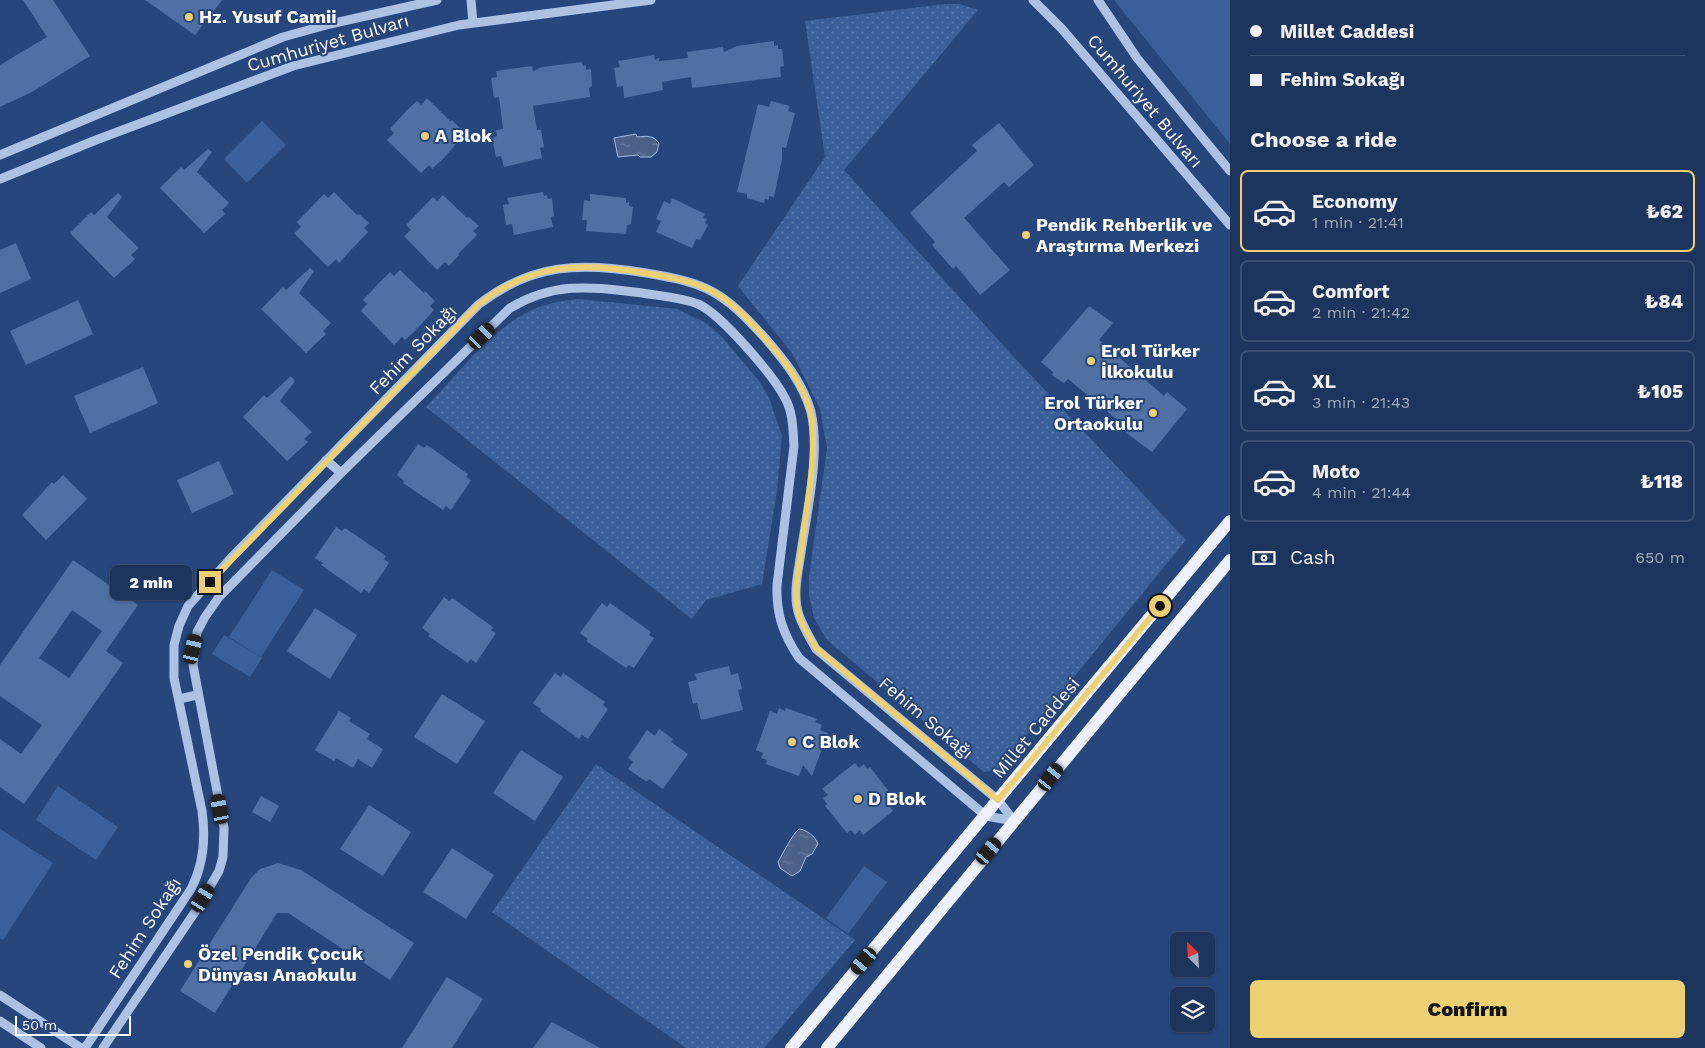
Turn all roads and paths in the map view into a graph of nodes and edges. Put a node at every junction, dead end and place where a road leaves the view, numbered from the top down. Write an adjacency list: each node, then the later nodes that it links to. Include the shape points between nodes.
1 (437, 0): 7 (street, Cumhuriyet Bulvarı, via 283,37)
2 (471, 0): 6 (street)
3 (651, 0): 6 (street, Cumhuriyet Bulvarı)
4 (1033, 0): 10 (street, Cumhuriyet Bulvarı, via 1062,29)
5 (1098, 0): 8 (street, Cumhuriyet Bulvarı, via 1137,58)
6 (473, 23): 9 (street, Cumhuriyet Bulvarı, via 275,71)
7 (0, 155)
8 (1230, 171)
9 (0, 179)
10 (1230, 225)
11 (326, 460): 12 (street); 16 (street, Fehim Sokağı, via 188,606 174,645 174,678); 17 (street, Fehim Sokağı, via 478,305 511,283 561,267 585,266 690,281 724,297 782,358 794,375 810,411 812,466 795,592 798,614 806,631 816,648)
12 (341, 474): 15 (street, Fehim Sokağı, via 220,597 205,617 193,649); 18 (street, Fehim Sokağı, via 510,308 527,298 565,287 588,286 698,304 721,321 765,371 785,398 790,414 794,446 778,562 777,605 780,624 789,642 799,658)
13 (1230, 521): 17 (main road, Millet Caddesi)
14 (1230, 560): 19 (main road)
15 (197, 695): 16 (street); 25 (street, Fehim Sokağı, via 224,828 223,857 219,871 195,912)
16 (179, 699): 24 (street, Fehim Sokağı, via 203,820 202,861 191,889)
17 (998, 800): 18 (main road, Millet Caddesi); 19 (street, Fehim Sokağı)
18 (986, 816): 19 (street); 26 (main road, Millet Caddesi)
19 (1014, 821): 27 (main road)
20 (0, 995): 23 (street)
21 (0, 1021): 22 (street)
22 (41, 1048)
23 (80, 1048)
24 (85, 1048)
25 (103, 1048)
26 (792, 1048)
27 (827, 1048)

